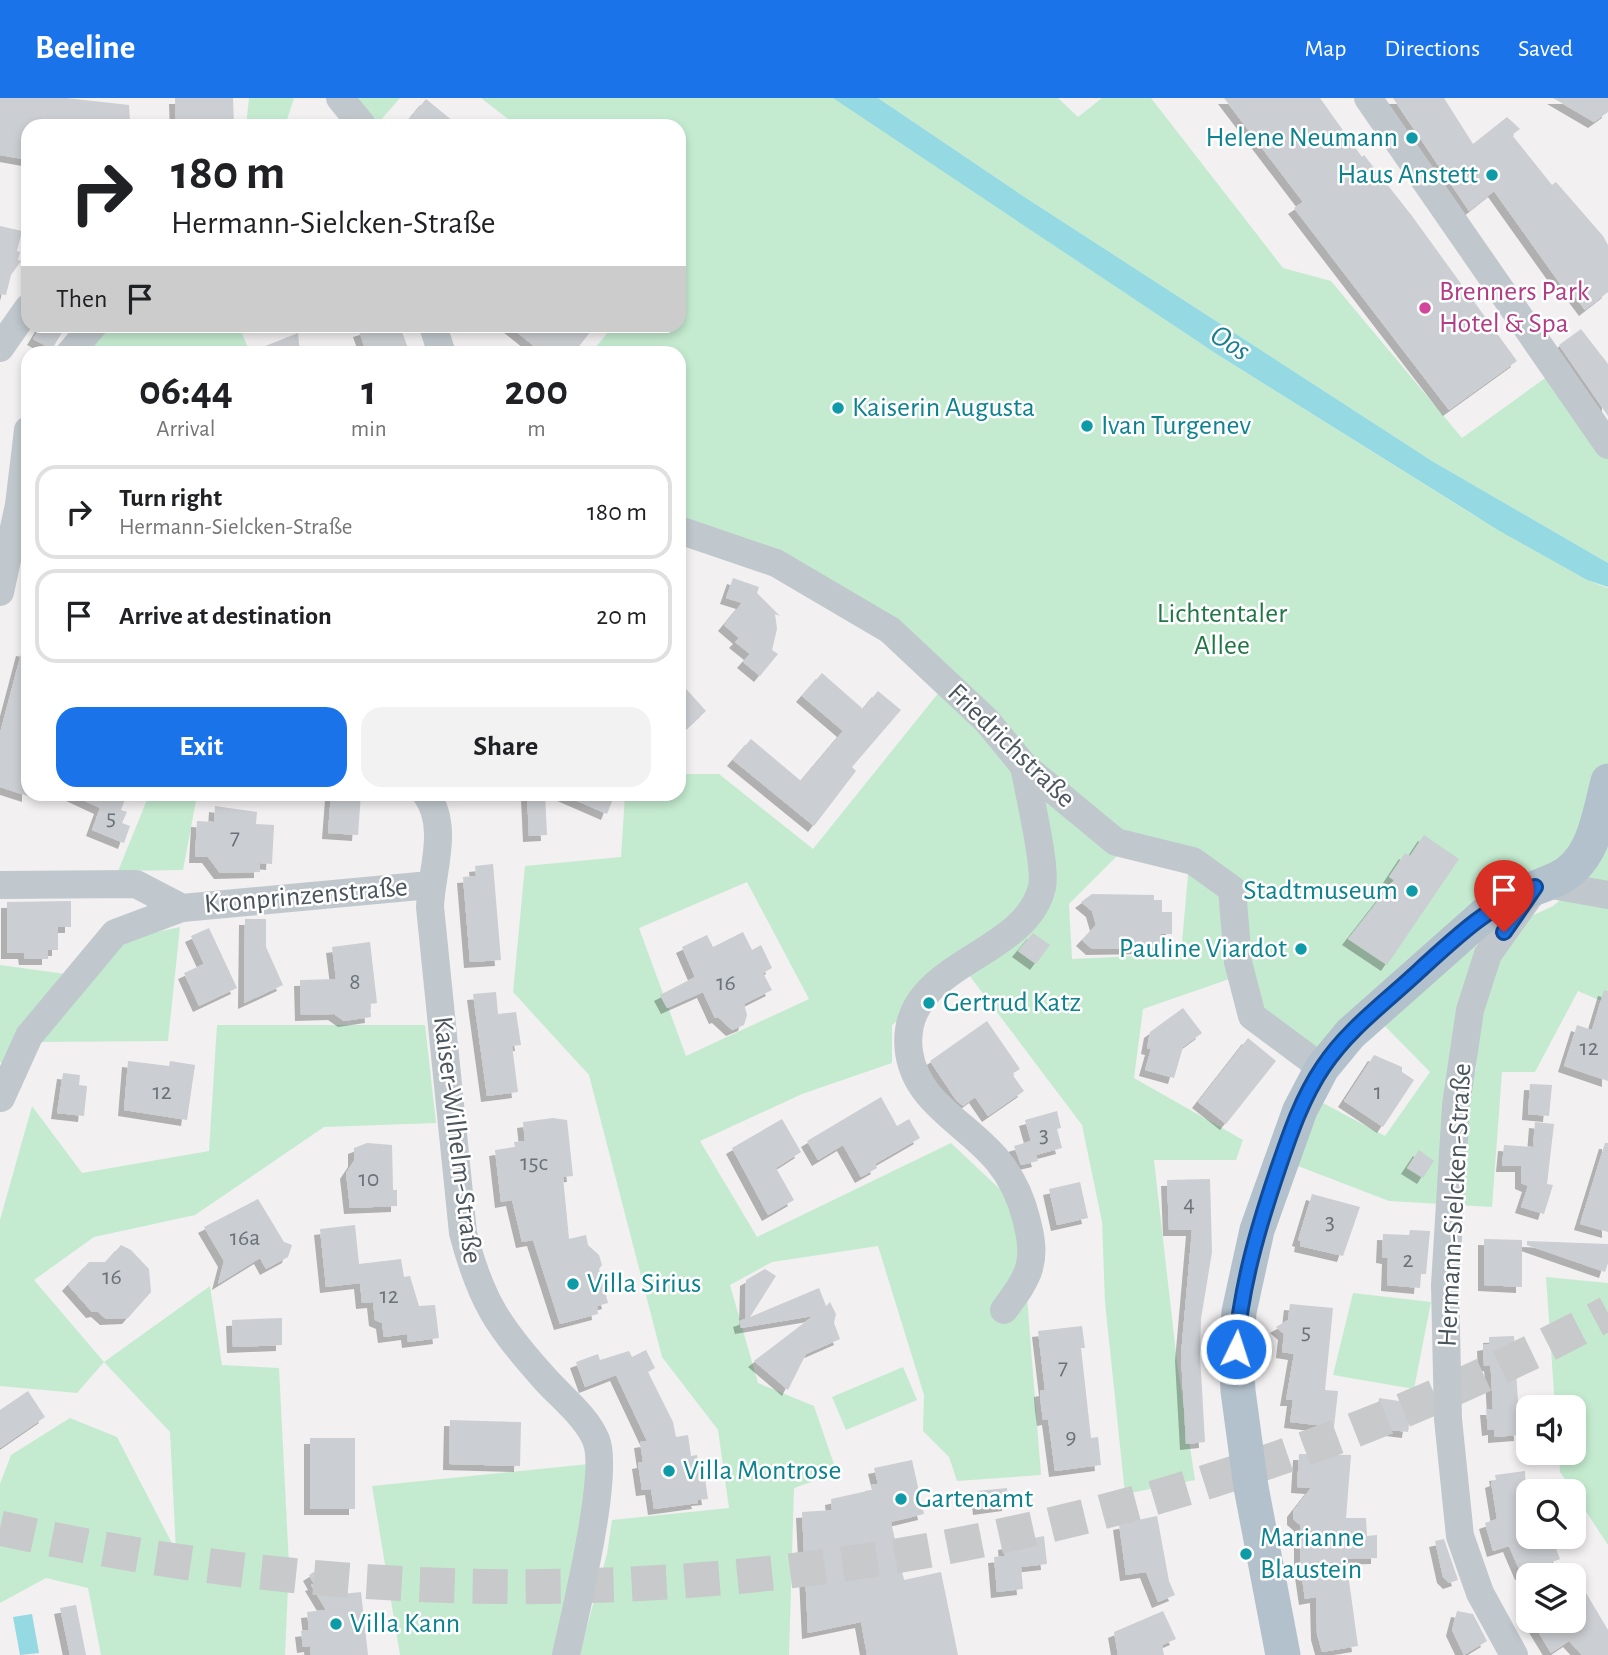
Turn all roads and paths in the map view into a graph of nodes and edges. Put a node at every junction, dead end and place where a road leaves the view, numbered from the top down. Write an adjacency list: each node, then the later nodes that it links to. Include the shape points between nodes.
1 (340, 98): 3 (street)
2 (1368, 98): 6 (street)
3 (357, 119)
4 (21, 318): 5 (street)
5 (0, 348)
6 (1608, 445)
7 (21, 518): 9 (street)
8 (686, 532): 10 (street, Friedrichstraße, via 776,563 890,630 987,721)
9 (0, 592)
10 (1024, 766): 18 (street, Friedrichstraße, via 1116,842 1193,861 1232,889 1238,962 1252,1016); 20 (street, via 1043,885 1035,906 1012,930 923,993 908,1036 912,1066 929,1096 998,1160 1021,1199 1032,1242 1028,1277)
11 (1608, 781): 15 (main road, via 1595,832 1583,857 1561,877)
12 (430, 801): 14 (street, Kaiser-Wilhelm-Straße, via 439,850)
13 (0, 885): 17 (street, Kronprinzenstraße, via 136,884)
14 (430, 885): 17 (street, Kronprinzenstraße); 21 (street, Kaiser-Wilhelm-Straße, via 463,1233 476,1281 493,1315 576,1413 596,1439 599,1451 588,1552)
15 (1541, 885): 16 (street); 18 (main road, via 1510,897 1469,926 1350,1034); 23 (street, Hermann-Sielcken-Straße, via 1488,954 1470,1010 1456,1105 1445,1285 1448,1419 1460,1536 1480,1594)
16 (1608, 895)
17 (182, 908): 19 (street, Kronprinzenstraße, via 115,933 89,959 29,1036)
18 (1322, 1068): 22 (main road, via 1300,1110 1257,1230 1236,1349 1241,1430)
19 (1, 1098)
20 (1004, 1310)
21 (566, 1655)
22 (1283, 1655)
23 (1514, 1655)

